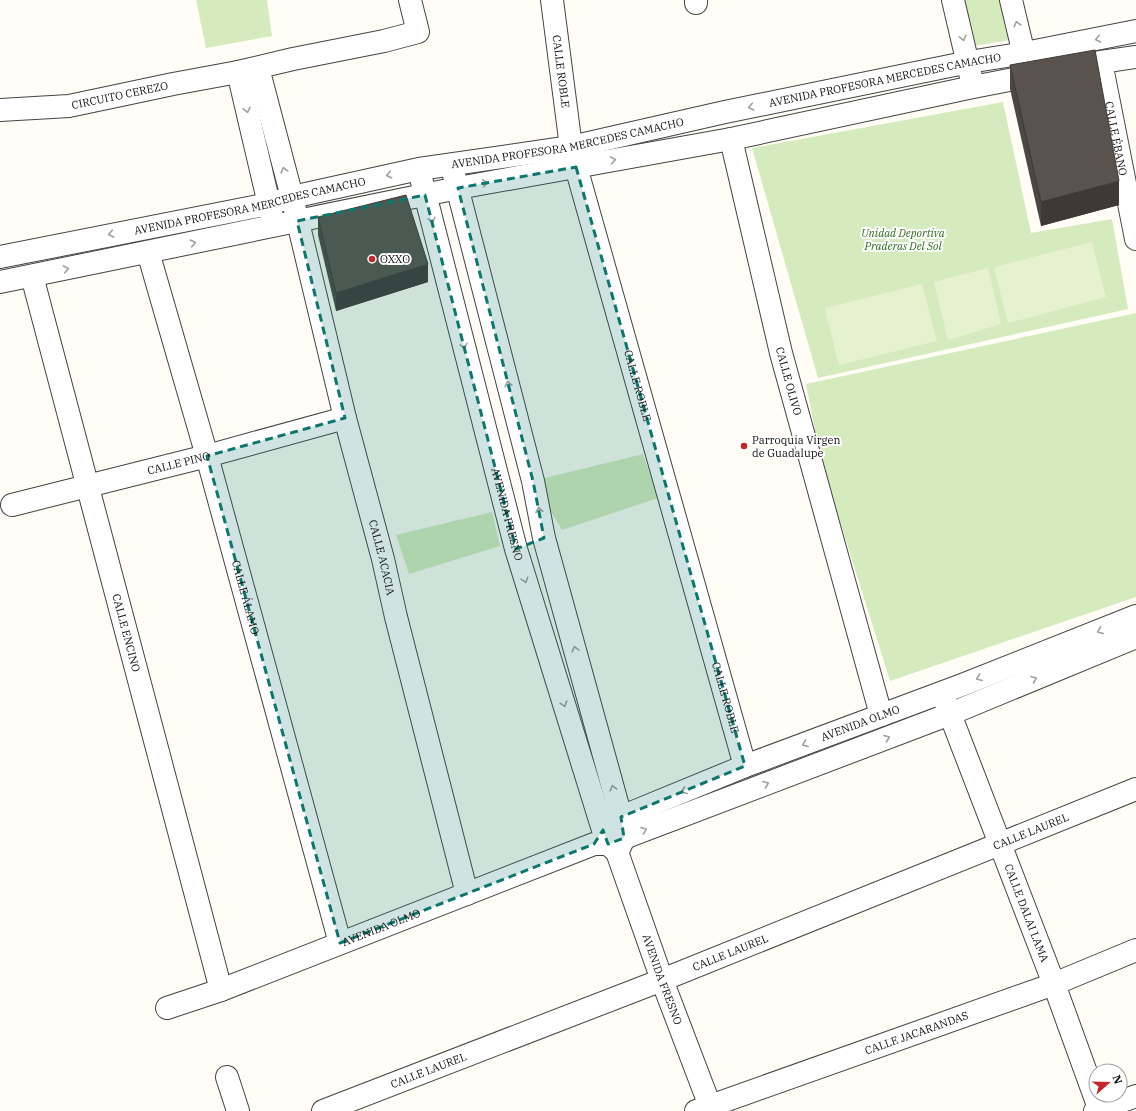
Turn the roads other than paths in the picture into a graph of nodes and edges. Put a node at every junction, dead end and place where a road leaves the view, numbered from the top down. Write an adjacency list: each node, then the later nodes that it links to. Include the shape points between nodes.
1 (410, 0): 10 (street, CIRCUITO CEREZO, via 418,32)
2 (552, 0): 15 (street, CALLE ROBLE)
3 (953, 0): 8 (street, one-way to 8)
4 (1011, 0): 6 (street, one-way to 4)
5 (1136, 31): 6 (street, AVENIDA PROFESORA MERCEDES CAMACHO, one-way to 6)
6 (1024, 53): 8 (street, AVENIDA PROFESORA MERCEDES CAMACHO); 11 (street)
7 (1136, 57): 9 (street, AVENIDA PROFESORA MERCEDES CAMACHO)
8 (968, 62): 12 (street); 15 (street, AVENIDA PROFESORA MERCEDES CAMACHO, one-way to 15, via 725,112)
9 (1102, 62): 11 (street, AVENIDA PROFESORA MERCEDES CAMACHO); 24 (street, CALLE ÉBANO)
10 (248, 70): 13 (street, CIRCUITO CEREZO, via 69,106); 20 (street, one-way to 10); 21 (street, one-way to 21)
11 (1029, 76): 12 (street, AVENIDA PROFESORA MERCEDES CAMACHO)
12 (973, 87): 14 (street, AVENIDA PROFESORA MERCEDES CAMACHO)
13 (0, 110)
14 (731, 139): 15 (street, AVENIDA PROFESORA MERCEDES CAMACHO, one-way to 14); 39 (street, CALLE OLIVO, via 781,353)
15 (574, 157): 16 (street, AVENIDA PROFESORA MERCEDES CAMACHO); 18 (street, AVENIDA PROFESORA MERCEDES CAMACHO, one-way to 15); 40 (street, CALLE ROBLE)
16 (451, 163): 17 (street, AVENIDA PROFESORA MERCEDES CAMACHO); 18 (street, AVENIDA FRESNO)
17 (419, 169): 19 (street, AVENIDA FRESNO); 20 (street, AVENIDA PROFESORA MERCEDES CAMACHO, one-way to 20)
18 (458, 188): 19 (street, AVENIDA PROFESORA MERCEDES CAMACHO); 33 (street, AVENIDA FRESNO, one-way to 18, via 533,481)
19 (425, 195): 22 (street, AVENIDA PROFESORA MERCEDES CAMACHO); 34 (street, AVENIDA FRESNO, one-way to 34)
20 (292, 197): 21 (street, AVENIDA PROFESORA MERCEDES CAMACHO); 22 (street)
21 (270, 204): 23 (street); 26 (street, AVENIDA PROFESORA MERCEDES CAMACHO, one-way to 26)
22 (297, 221): 23 (street, AVENIDA PROFESORA MERCEDES CAMACHO); 29 (street, CALLE ACACIA)
23 (273, 226): 25 (street, AVENIDA PROFESORA MERCEDES CAMACHO, one-way to 23)
24 (1136, 239)
25 (148, 252): 27 (street, AVENIDA PROFESORA MERCEDES CAMACHO, one-way to 25); 30 (street, CALLE ÁLAMO)
26 (0, 257)
27 (32, 276): 28 (street, AVENIDA PROFESORA MERCEDES CAMACHO); 31 (street, CALLE ENCINO)
28 (0, 282)
29 (345, 418): 30 (street, CALLE PINO); 44 (street, CALLE ACACIA, via 384,559 398,624)
30 (207, 456): 31 (street, CALLE PINO); 45 (street, CALLE ÁLAMO)
31 (87, 486): 32 (street, CALLE PINO); 49 (street, CALLE ENCINO)
32 (12, 505)
33 (544, 538): 34 (street); 42 (street, AVENIDA FRESNO, one-way to 33)
34 (516, 549): 42 (street, AVENIDA FRESNO, one-way to 42)
35 (1136, 616): 37 (street, AVENIDA OLMO, one-way to 37)
36 (1136, 637): 38 (street, AVENIDA OLMO, one-way to 36)
37 (942, 692): 38 (street, CALLE DALAI LAMA); 39 (street, AVENIDA OLMO)
38 (950, 714): 42 (street, AVENIDA OLMO, one-way to 38); 43 (street, CALLE DALAI LAMA)
39 (881, 715): 40 (street, AVENIDA OLMO, one-way to 40)
40 (745, 766): 42 (street, AVENIDA OLMO, one-way to 42)
41 (1136, 789): 43 (street, CALLE LAUREL)
42 (611, 838): 44 (street, AVENIDA OLMO); 47 (street, AVENIDA FRESNO)
43 (1000, 845): 47 (street, CALLE LAUREL); 48 (street, CALLE DALAI LAMA)
44 (467, 894): 45 (street, AVENIDA OLMO)
45 (340, 943): 49 (street, AVENIDA OLMO)
46 (1136, 950): 48 (street, CALLE JACARANDAS)
47 (662, 980): 53 (street, AVENIDA FRESNO); 56 (street, CALLE LAUREL)
48 (1054, 984): 53 (street, CALLE JACARANDAS); 54 (street, CALLE DALAI LAMA)
49 (221, 990): 50 (street, AVENIDA OLMO)
50 (167, 1008)
51 (227, 1076): 55 (street)
52 (1136, 1096): 54 (street)
53 (703, 1108)
54 (1099, 1110)
55 (238, 1111)
56 (323, 1111)

